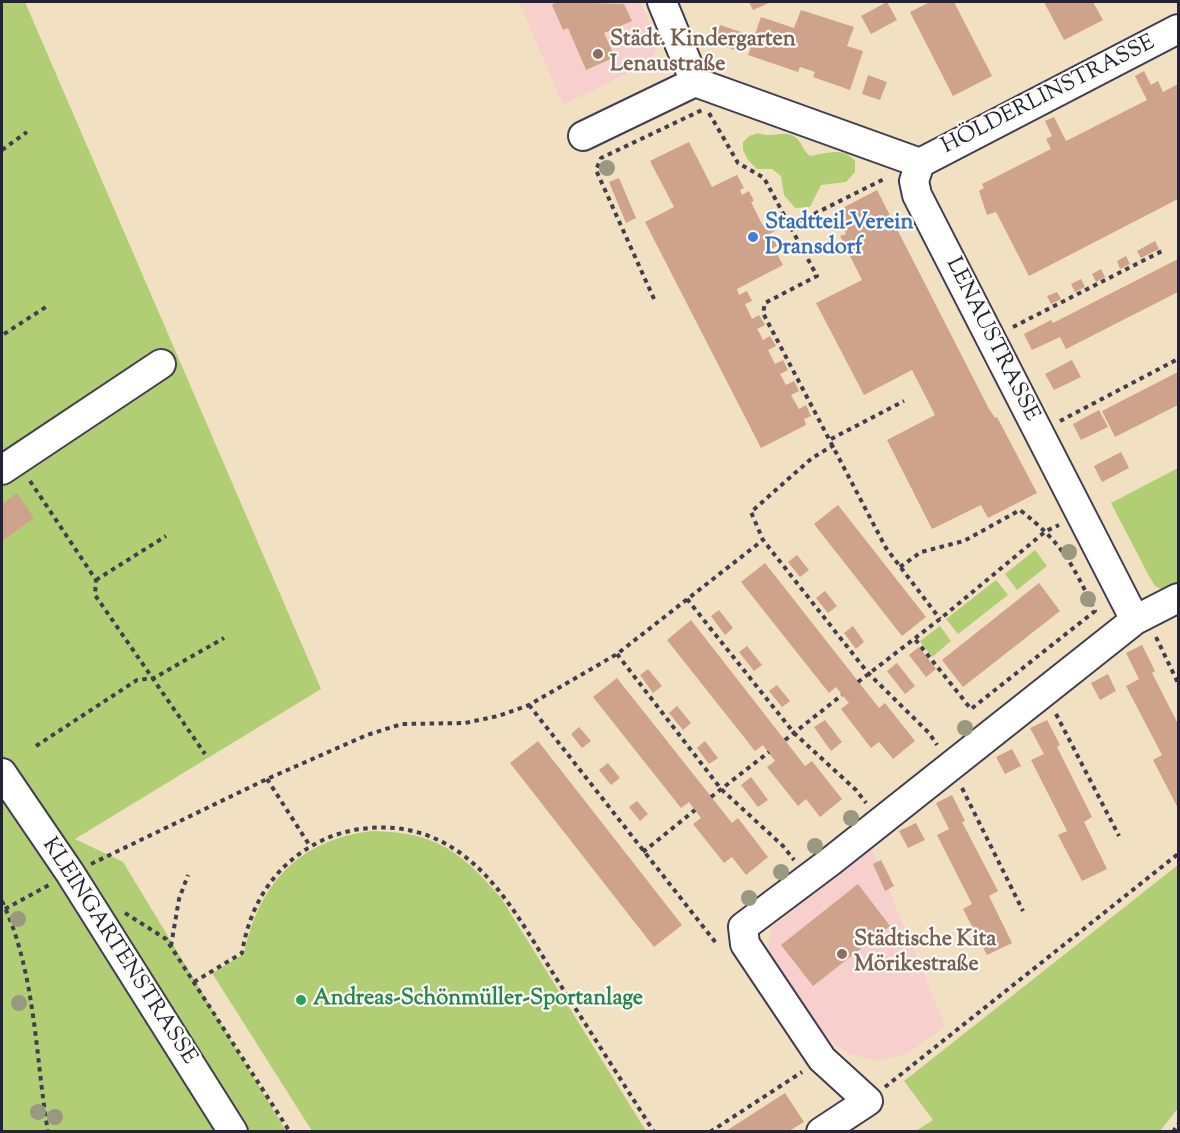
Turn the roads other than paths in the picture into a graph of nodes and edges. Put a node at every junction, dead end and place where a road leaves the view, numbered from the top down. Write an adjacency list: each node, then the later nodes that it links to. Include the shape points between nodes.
1 (662, 2): 3 (street)
2 (1179, 29): 5 (street, HÖLDERLINSTRASSE)
3 (698, 91): 4 (street); 5 (street)
4 (583, 136)
5 (920, 163): 9 (street, LENAUSTRASSE, via 914,181 917,195)
6 (161, 364): 7 (street)
7 (9, 465)
8 (1179, 598): 9 (street)
9 (1135, 620): 12 (street, via 744,927 745,944 822,1059 868,1101)
10 (2, 773): 11 (street, KLEINGARTENSTRASSE)
11 (233, 1131)
12 (821, 1131)

